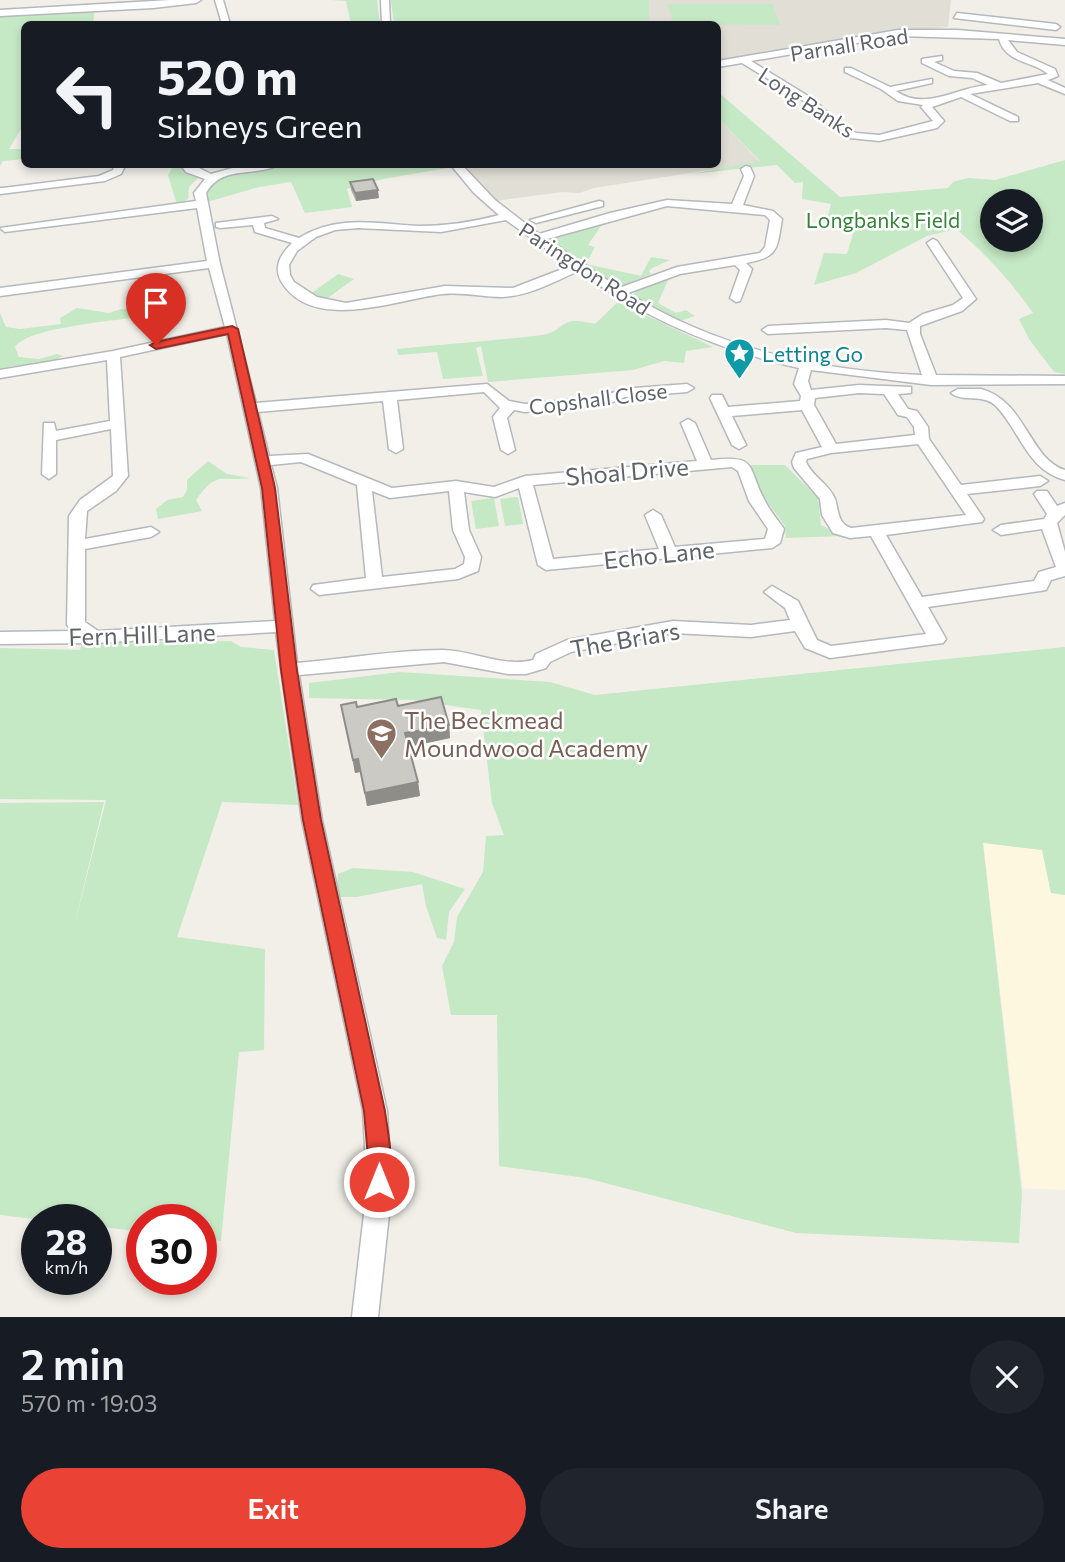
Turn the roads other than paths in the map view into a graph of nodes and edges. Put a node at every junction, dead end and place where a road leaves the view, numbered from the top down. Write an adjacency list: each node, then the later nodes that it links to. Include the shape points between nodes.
1 (196, 0): 4 (street)
2 (219, 0): 5 (street)
3 (385, 0): 6 (street)
4 (0, 13)
5 (225, 21)
6 (384, 21)
7 (1056, 27): 8 (street, via 958,12)
8 (957, 33): 9 (street, Parnall Road); 12 (street, Parnall Road, via 877,36)
9 (1003, 37): 10 (street, Parnall Road); 16 (street, via 1007,51 1052,71 1053,76)
10 (1065, 43)
11 (939, 58): 17 (street, via 925,61 947,75 974,75)
12 (745, 61): 13 (street, Parnall Road); 21 (street, Long Banks, via 810,101 834,124 861,137 879,138 933,126 939,121 926,107)
13 (721, 65)
14 (848, 70): 18 (street)
15 (929, 80): 18 (street)
16 (1040, 80): 17 (street); 19 (street)
17 (999, 86): 20 (street)
18 (887, 90): 21 (street, via 901,99)
19 (1064, 91)
20 (962, 94): 21 (street); 22 (street)
21 (931, 103)
22 (1014, 119)
23 (119, 168): 29 (street, via 101,179)
24 (188, 168): 28 (street)
25 (250, 168): 28 (street)
26 (458, 168): 35 (street, Paringdon Road)
27 (746, 169): 33 (street, via 749,176)
28 (211, 178): 31 (street, via 200,193)
29 (3, 191)
30 (585, 194): 32 (street)
31 (202, 204): 40 (street); 45 (street)
32 (599, 204): 34 (street); 38 (street)
33 (736, 207): 34 (street, via 667,203); 44 (street, via 765,211 776,222 768,253)
34 (614, 215): 41 (street)
35 (507, 216): 41 (street, Paringdon Road); 42 (street, via 449,229 349,225 324,229)
36 (272, 219): 37 (street)
37 (258, 220): 39 (street); 42 (street, via 259,230)
38 (536, 220)
39 (220, 225)
40 (5, 229)
41 (537, 237): 46 (street, Paringdon Road)
42 (300, 242): 46 (street, via 284,262 285,280 313,302 335,306 446,290 525,290)
43 (933, 243): 50 (street, via 970,299 962,307 920,319)
44 (738, 261): 48 (street, via 677,271); 49 (street, via 746,269)
45 (214, 264): 47 (street); 51 (street)
46 (578, 267): 48 (street, Paringdon Road)
47 (0, 292)
48 (617, 293): 54 (street, Paringdon Road, via 690,330)
49 (736, 298)
50 (913, 327): 52 (street, via 886,324); 57 (street)
51 (232, 329): 53 (street); 64 (street)
52 (768, 330)
53 (113, 355): 55 (street); 67 (street)
54 (807, 365): 57 (street, Paringdon Road); 62 (street, via 800,380)
55 (0, 374)
56 (1065, 380): 57 (street, Paringdon Road)
57 (930, 381)
58 (687, 388): 63 (street, Copshall Close, via 622,393 605,401)
59 (888, 389): 62 (street, via 859,389); 68 (street, via 903,412 912,414); 76 (street, via 981,393 1000,402 1038,457 1052,471)
60 (390, 398): 63 (street, Copshall Close, via 487,388); 64 (street, Copshall Close); 70 (street)
61 (717, 398): 65 (street)
62 (808, 400): 65 (street); 71 (street)
63 (510, 406): 72 (street, via 500,417)
64 (251, 408): 73 (street)
65 (724, 412): 69 (street)
66 (704, 422): 74 (street, via 683,424)
67 (117, 424): 75 (street, via 50,431); 87 (street, via 121,476 114,488 81,506)
68 (922, 433): 71 (street); 80 (street)
69 (739, 445)
70 (396, 449)
71 (831, 449): 84 (street, via 801,456 801,468 827,498 839,529)
72 (508, 450)
73 (263, 461): 78 (street, Shoal Drive, via 303,457); 95 (street)
74 (705, 463): 77 (street, Shoal Drive); 86 (street, Shoal Drive, via 729,461 745,469 757,501 775,529)
75 (50, 474)
76 (1065, 475)
77 (525, 481): 79 (street, Shoal Drive, via 495,492); 88 (street, Echo Lane, via 546,565)
78 (364, 484): 79 (street, Shoal Drive, via 390,493); 90 (street)
79 (456, 486): 90 (street, via 461,530 472,567 458,574)
80 (957, 490): 82 (street, via 1041,488); 84 (street, via 976,519)
81 (653, 515): 88 (street)
82 (1056, 515): 83 (street); 89 (street, via 1051,538)
83 (1001, 530)
84 (876, 531): 93 (street)
85 (151, 532): 87 (street)
86 (772, 543): 88 (street, Echo Lane)
87 (78, 545): 96 (street, via 76,625)
88 (669, 553)
89 (1065, 570): 93 (street, via 1045,576 1040,586)
90 (375, 583): 91 (street)
91 (319, 589)
92 (772, 593): 94 (street, via 792,605)
93 (917, 603): 94 (street, via 937,639 830,652 811,645)
94 (800, 624): 98 (street, The Briars, via 751,631 673,627 567,646 526,668 444,656)
95 (283, 626): 96 (street, Fern Hill Lane); 98 (street)
96 (95, 637): 97 (street, Fern Hill Lane)
97 (0, 638)
98 (289, 670): 99 (street, via 314,828 374,1111 379,1158 377,1230)
99 (365, 1317)

